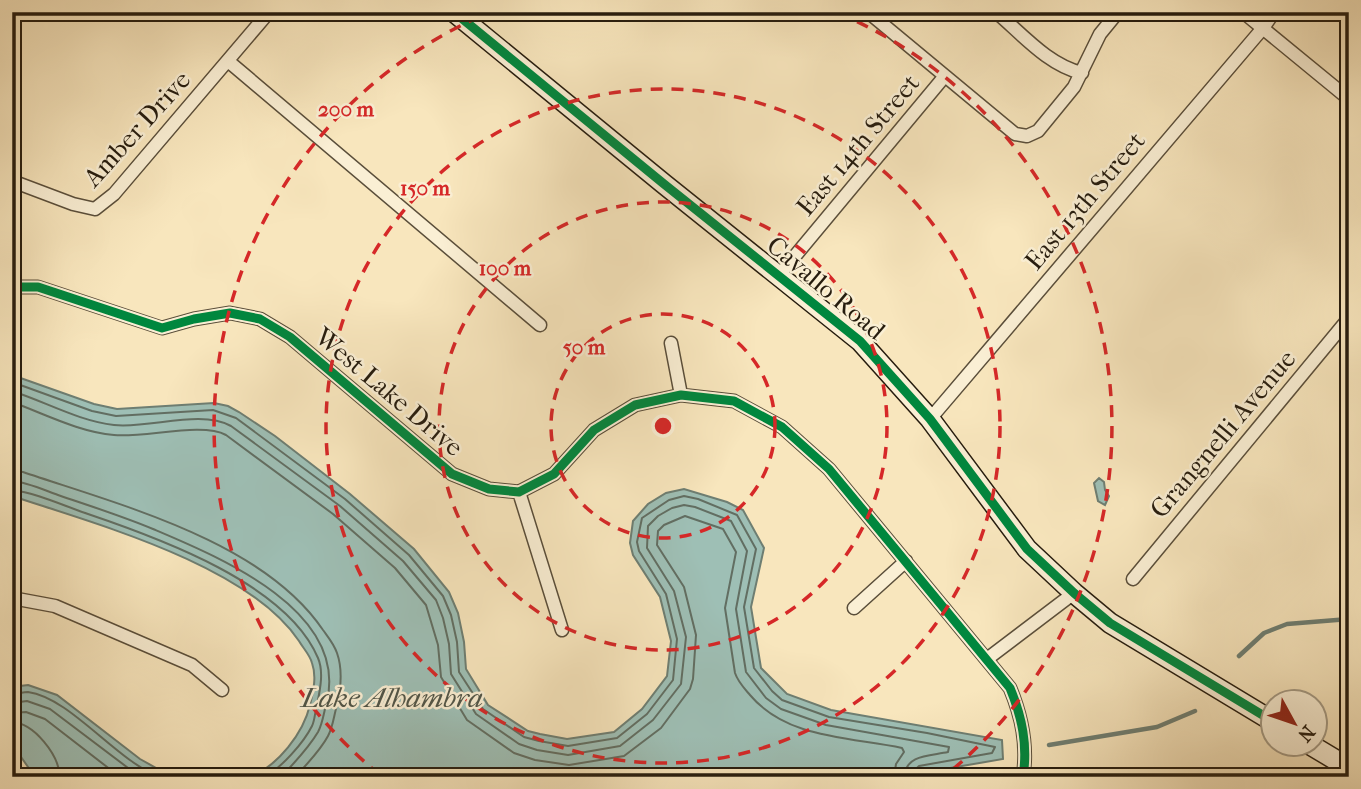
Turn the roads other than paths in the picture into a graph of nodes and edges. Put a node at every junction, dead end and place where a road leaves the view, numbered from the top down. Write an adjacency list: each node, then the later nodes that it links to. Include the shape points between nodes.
1 (269, 12): 9 (street, Amber Drive)
2 (454, 12): 14 (street, Cavallo Road)
3 (868, 12): 11 (street)
4 (996, 12): 10 (street, via 1051,59)
5 (1118, 12): 10 (street, via 1100,34)
6 (1243, 12): 8 (street)
7 (1274, 12): 8 (street, East 13th Street)
8 (1263, 28): 12 (street); 20 (street, East 13th Street)
9 (228, 61): 13 (street, Amber Drive, via 114,194 95,209); 17 (street)
10 (1082, 73): 11 (street, via 1038,131 1027,136 1015,134)
11 (944, 76): 14 (street, East 14th Street)
12 (1349, 99)
13 (12, 181)
14 (780, 274): 20 (street, Cavallo Road, via 860,341)
15 (12, 288): 21 (street, West Lake Drive, via 38,286 162,328 230,313 260,319 290,337 453,474 489,489)
16 (1349, 318): 23 (street, Grangnelli Avenue)
17 (540, 325)
18 (671, 343): 19 (street)
19 (681, 395): 21 (street, via 635,405 594,430 554,474); 22 (street, via 734,401 782,426 830,470)
20 (930, 419): 24 (street, Cavallo Road, via 1027,549)
21 (519, 492): 27 (street)
22 (906, 561): 26 (street); 28 (street)
23 (1133, 579)
24 (1074, 593): 28 (street); 30 (street, Cavallo Road, via 1110,623)
25 (12, 598): 29 (street, via 55,606 192,665)
26 (854, 608)
27 (562, 630)
28 (988, 659): 33 (street, via 1010,688 1021,714)
29 (222, 690)
30 (1260, 714)
31 (1330, 757): 32 (street)
32 (1349, 768)
33 (1023, 777)

